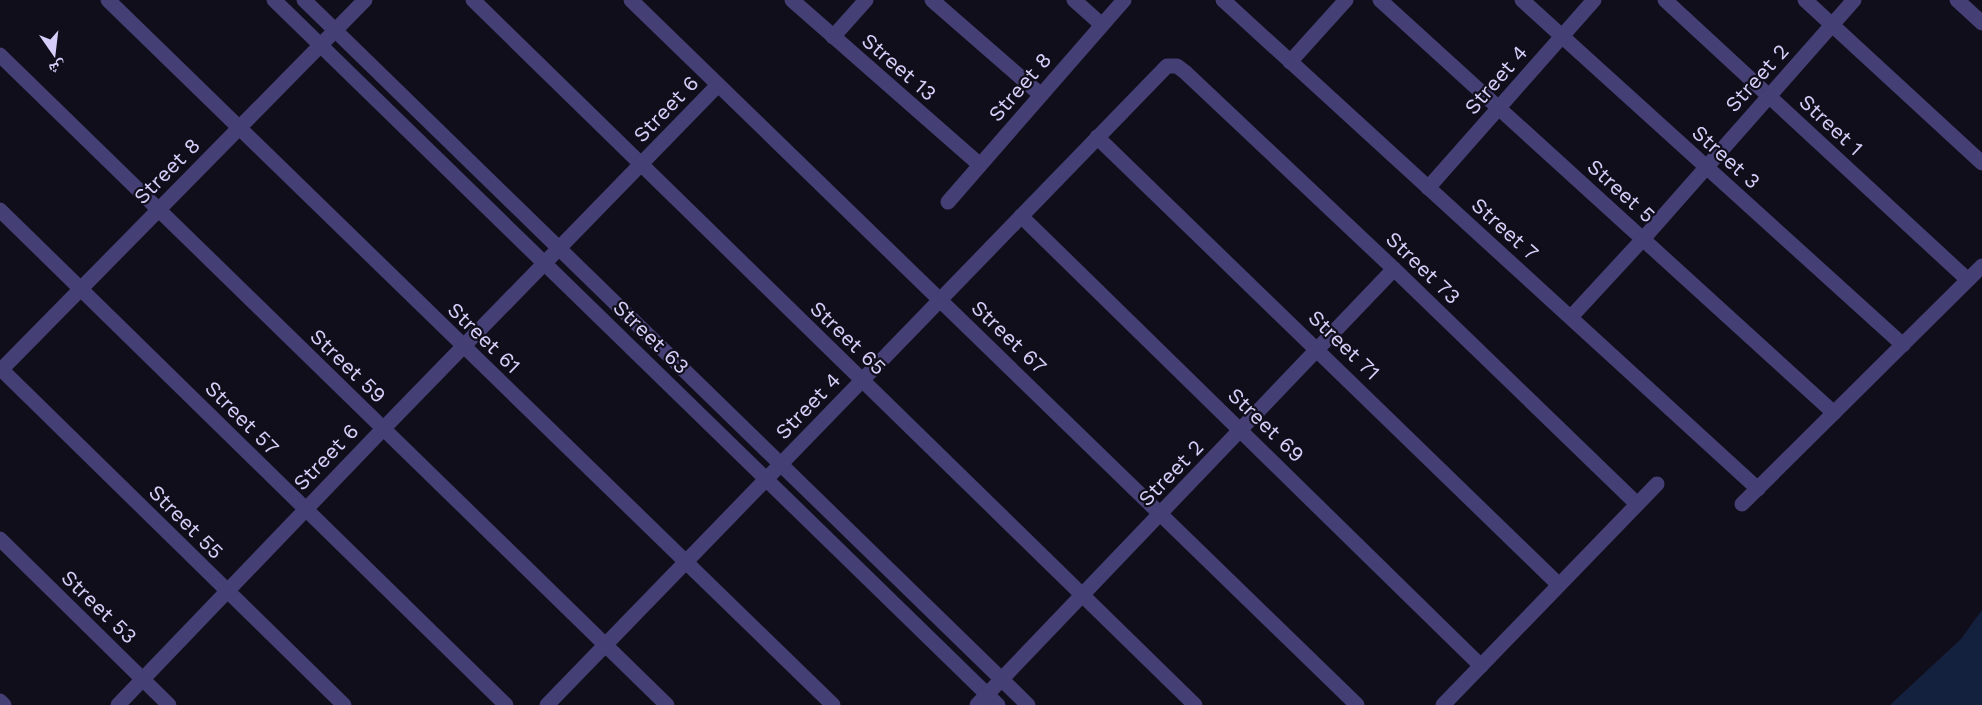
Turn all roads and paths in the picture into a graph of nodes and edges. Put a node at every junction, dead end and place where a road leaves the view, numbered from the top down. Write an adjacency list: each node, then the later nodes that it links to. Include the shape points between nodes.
1 (108, 0): 35 (street, Street 61)
2 (274, 0): 27 (street, Street 63)
3 (304, 0): 24 (street, Street 63)
4 (365, 0): 24 (street, Street 8)
5 (473, 0): 38 (street, Street 65)
6 (631, 0): 31 (street, Street 67)
7 (792, 0): 25 (street, Street 13)
8 (866, 0): 25 (street)
9 (932, 0): 32 (street)
10 (1074, 0): 22 (street)
11 (1124, 0): 22 (street, Street 8)
12 (1223, 0): 29 (street, Street 7)
13 (1346, 0): 29 (street)
14 (1380, 0): 34 (street, Street 5)
15 (1522, 0): 26 (street, Street 3)
16 (1594, 0): 26 (street, Street 4)
17 (1665, 0): 33 (street, Street 1)
18 (1805, 0): 23 (street)
19 (1854, 0): 23 (street, Street 2)
20 (1958, 0): 21 (street)
21 (1982, 23)
22 (1102, 25): 32 (street, Street 8)
23 (1832, 25): 33 (street, Street 2); 37 (street)
24 (335, 30): 27 (street, Street 8); 47 (street, Street 63)
25 (833, 37): 39 (street, Street 13)
26 (1562, 37): 34 (street, Street 4); 40 (street, Street 3)
27 (321, 46): 35 (street, Street 8); 48 (street, Street 63)
28 (0, 56): 43 (street, Street 59)
29 (1290, 62): 41 (street, Street 7)
30 (1177, 66): 36 (street, Street 4, via 1167,66); 50 (street, Street 73)
31 (718, 86): 38 (street, Street 6); 53 (street, Street 67)
32 (1041, 95): 39 (street, Street 8)
33 (1769, 96): 40 (street, Street 2); 51 (street, Street 1)
34 (1499, 108): 41 (street, Street 4); 46 (street, Street 5)
35 (239, 127): 43 (street, Street 8); 56 (street, Street 61)
36 (1097, 136): 45 (street, Street 4); 57 (street, Street 71)
37 (1982, 163)
38 (642, 164): 47 (street, Street 6); 59 (street, Street 65)
39 (980, 165): 42 (street, Street 8)
40 (1706, 166): 46 (street, Street 2); 55 (street, Street 3)
41 (1428, 188): 54 (street, Street 7)
42 (948, 202)
43 (158, 209): 52 (street, Street 8); 61 (street, Street 59)
44 (0, 210): 52 (street, Street 57)
45 (1021, 216): 53 (street, Street 4); 62 (street, Street 69)
46 (1643, 239): 54 (street, Street 2); 60 (street, Street 5)
47 (559, 249): 48 (street, Street 6); 63 (street, Street 63)
48 (545, 263): 56 (street, Street 6); 64 (street, Street 63)
49 (1982, 266): 51 (street)
50 (1394, 269): 57 (street, Street 2); 67 (street, Street 73)
51 (1968, 280): 55 (street)
52 (81, 289): 58 (street, Street 8); 69 (street, Street 57)
53 (940, 300): 59 (street, Street 4); 70 (street, Street 67)
54 (1571, 317): 66 (street, Street 7)
55 (1903, 345): 60 (street)
56 (463, 347): 61 (street, Street 6); 72 (street, Street 61)
57 (1318, 349): 62 (street, Street 2); 73 (street, Street 71)
58 (0, 370): 74 (street, Street 55)
59 (862, 380): 63 (street, Street 4); 75 (street, Street 65)
60 (1834, 413): 66 (street)
61 (382, 429): 69 (street, Street 6); 76 (street, Street 59)
62 (1241, 430): 70 (street, Street 2); 77 (street, Street 69)
63 (780, 465): 64 (street, Street 4); 79 (street, Street 63)
64 (767, 478): 72 (street, Street 4); 81 (street, Street 63)
65 (1657, 483): 67 (street)
66 (1758, 489): 68 (street)
67 (1637, 504): 73 (street)
68 (1742, 504)
69 (305, 510): 74 (street, Street 6); 86 (street, Street 57)
70 (1161, 513): 75 (street, Street 2); 92 (street, Street 67)
71 (0, 539): 78 (street, Street 53)
72 (685, 562): 76 (street, Street 4); 89 (street, Street 61)
73 (1559, 585): 77 (street)
74 (226, 591): 78 (street, Street 6); 85 (street, Street 55)
75 (1083, 595): 79 (street, Street 2); 91 (street, Street 65)
76 (605, 645): 87 (street, Street 4); 88 (street, Street 59)
77 (1480, 666): 93 (street)
78 (143, 679): 83 (street, Street 6); 84 (street, Street 53)
79 (1002, 679): 81 (street, Street 2); 90 (street, Street 63)
80 (0, 701): 82 (street)
81 (988, 702)
82 (4, 705)
83 (118, 705)
84 (169, 705)
85 (344, 705)
86 (506, 705)
87 (547, 705)
88 (667, 705)
89 (833, 705)
90 (1028, 705)
91 (1195, 705)
92 (1357, 705)
93 (1443, 705)

